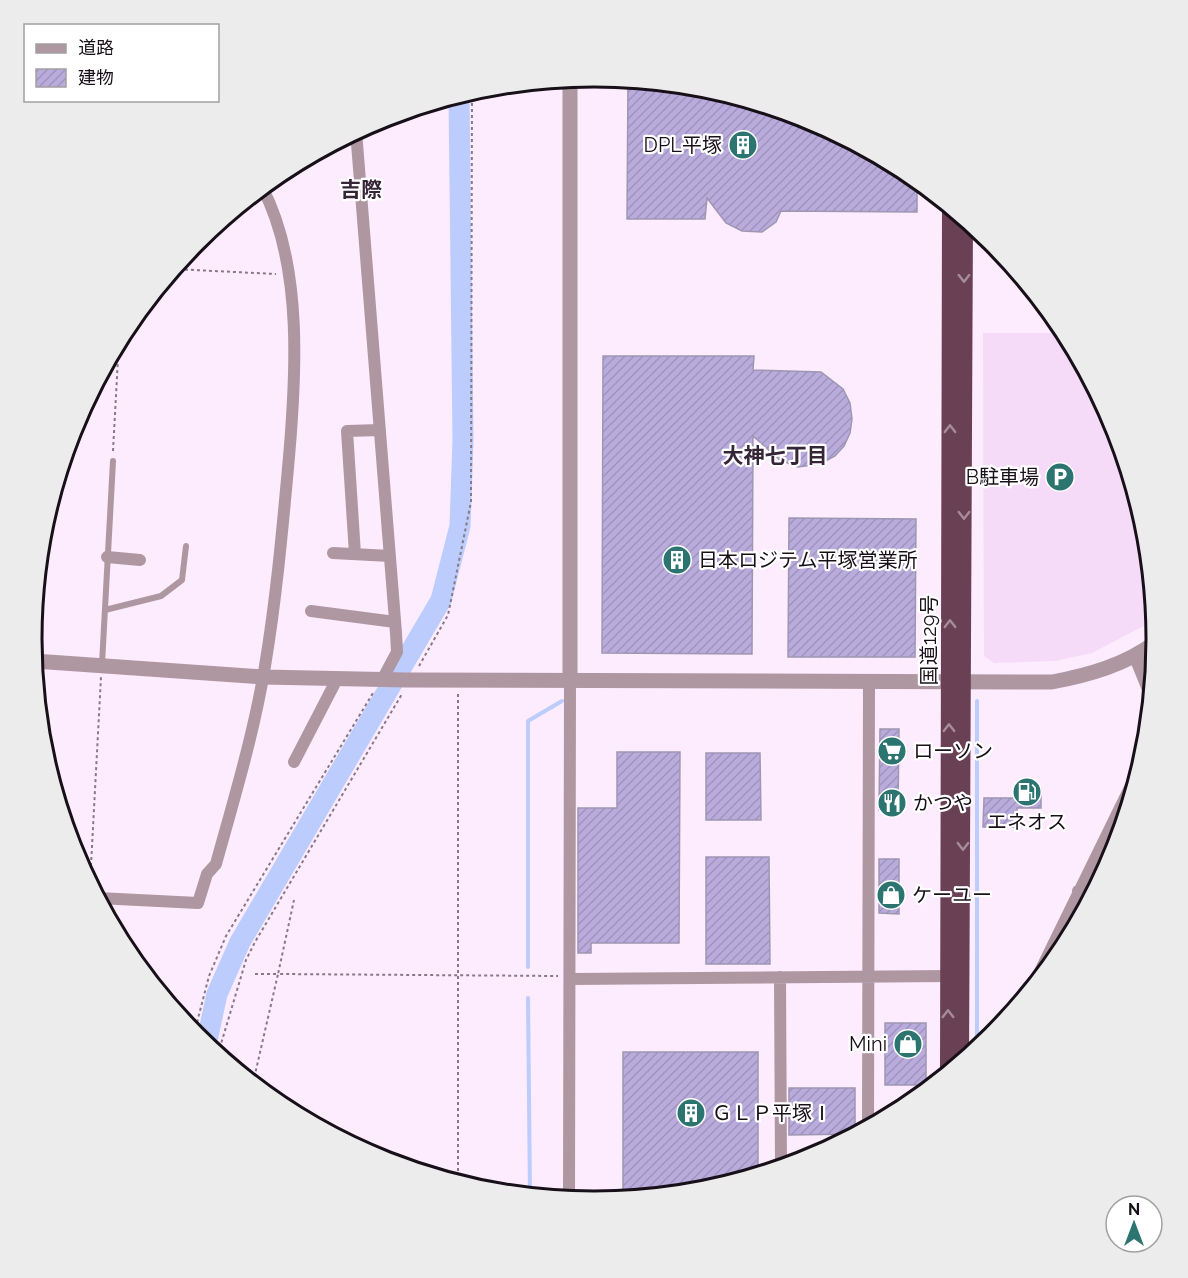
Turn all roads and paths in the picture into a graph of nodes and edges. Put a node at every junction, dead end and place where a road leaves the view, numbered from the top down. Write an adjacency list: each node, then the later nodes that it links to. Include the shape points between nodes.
1 (570, 88): 29 (street)
2 (357, 141): 9 (street)
3 (266, 195): 7 (street, via 273,207)
4 (950, 218): 31 (highway, 国道129号, one-way to 4)
5 (965, 231): 31 (highway, 国道129号, one-way to 31)
6 (184, 270): 7 (path)
7 (288, 275): 24 (street, via 293,415 279,577)
8 (118, 360): 10 (path)
9 (380, 430): 13 (street, via 347,431); 14 (street)
10 (112, 461): 15 (lane)
11 (186, 546): 17 (lane, via 182,580 161,596)
12 (333, 553): 13 (street)
13 (355, 554): 14 (street)
14 (390, 556): 19 (street)
15 (107, 557): 16 (street); 17 (lane)
16 (140, 560)
17 (105, 610): 23 (lane)
18 (311, 610): 19 (street)
19 (395, 622): 27 (street, via 397,652)
20 (1146, 649): 21 (street)
21 (1136, 656): 25 (street); 31 (street, via 1105,669 1052,682)
22 (43, 662): 23 (street)
23 (102, 666): 24 (street); 34 (path)
24 (263, 677): 26 (street); 37 (street, via 216,864 207,874 198,903)
25 (1145, 678)
26 (337, 679): 27 (street); 32 (street)
27 (383, 680): 28 (street); 47 (path, via 226,936 209,976)
28 (458, 681): 29 (street); 42 (path)
29 (570, 681): 30 (street); 44 (street)
30 (869, 681): 31 (street); 46 (street)
31 (957, 682): 43 (highway, 国道129号, one-way to 31); 48 (highway, 国道129号, one-way to 48)
32 (294, 762)
33 (1119, 809): 35 (street)
34 (91, 865)
35 (1078, 891): 36 (street); 39 (street)
36 (1084, 893)
37 (107, 898)
38 (294, 900): 41 (path)
39 (1052, 947)
40 (255, 974): 41 (path)
41 (278, 974): 42 (path); 50 (path)
42 (457, 975): 44 (path); 53 (path)
43 (948, 976): 46 (street); 49 (highway, 国道129号, one-way to 43)
44 (570, 977): 45 (street); 54 (street)
45 (780, 977): 46 (street); 52 (street)
46 (869, 977): 51 (street)
47 (197, 1022)
48 (961, 1051)
49 (948, 1062)
50 (255, 1074)
51 (868, 1118)
52 (781, 1158)
53 (458, 1174)
54 (569, 1190)

